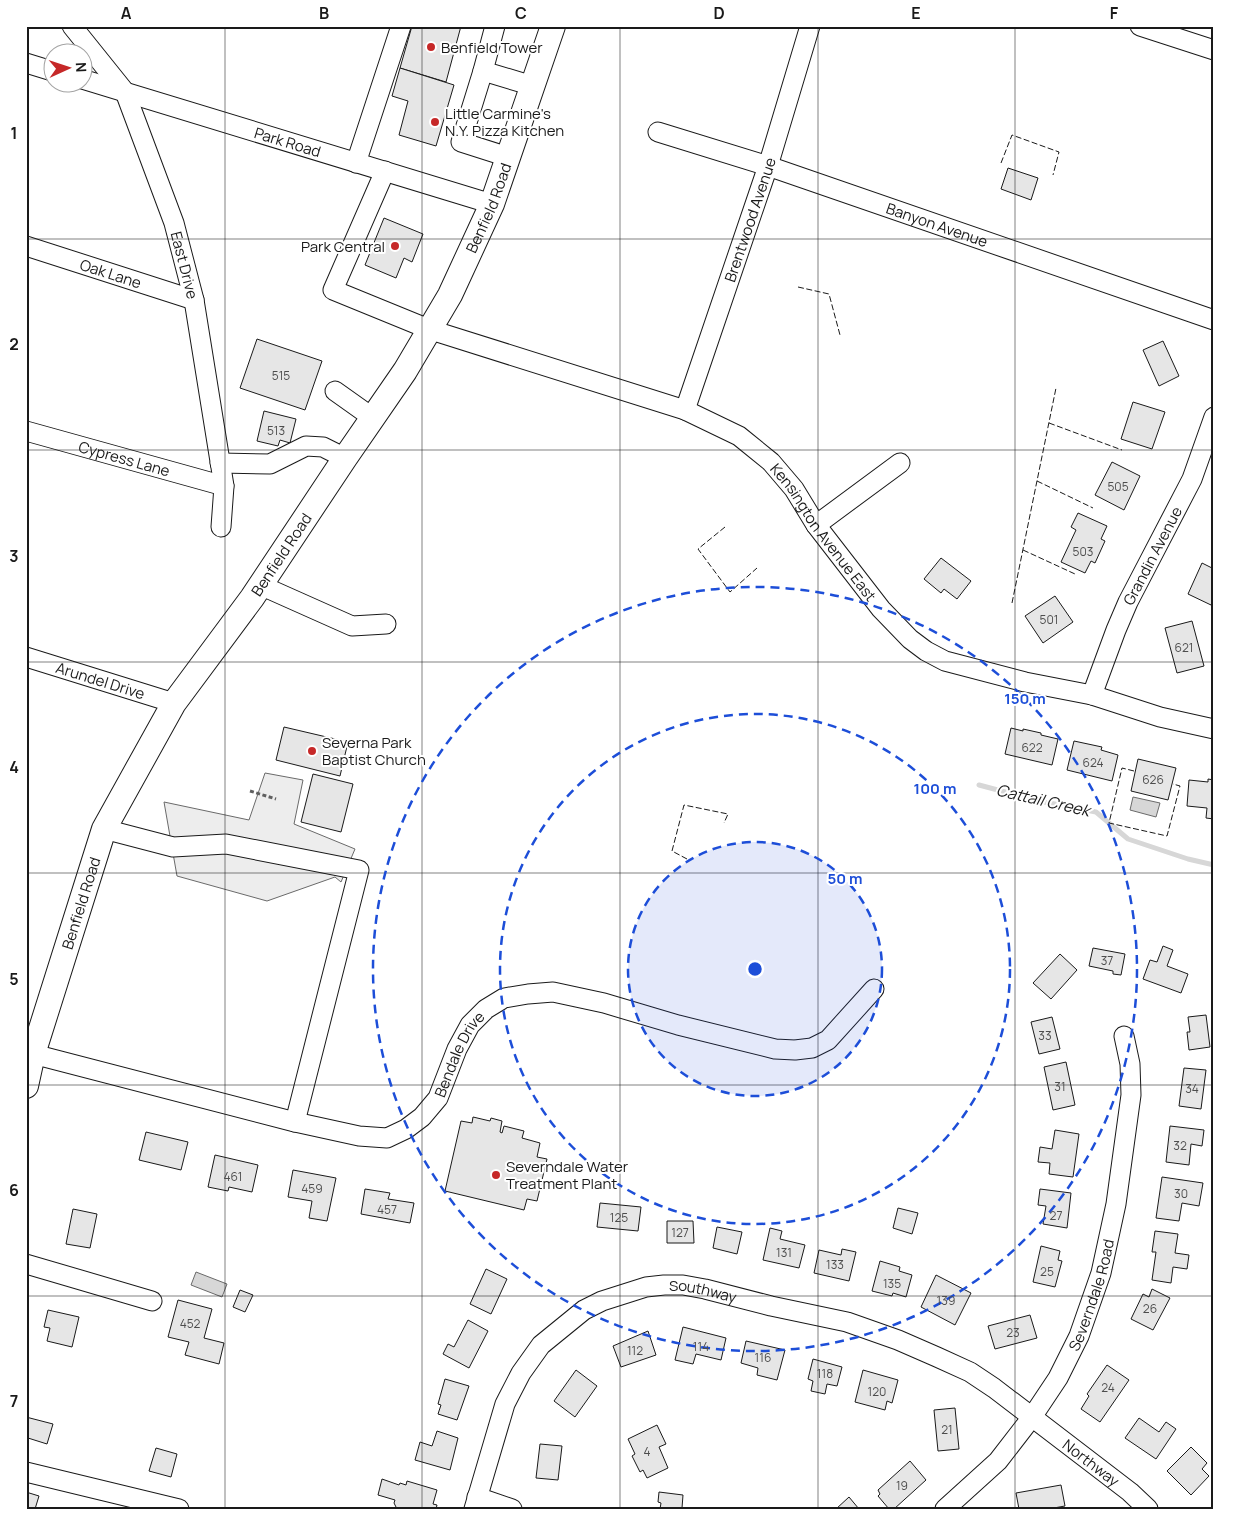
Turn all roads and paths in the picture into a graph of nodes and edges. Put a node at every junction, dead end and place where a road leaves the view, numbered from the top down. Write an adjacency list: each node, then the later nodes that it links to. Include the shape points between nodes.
1 (72, 26): 13 (street, East Drive)
2 (401, 26): 16 (street)
3 (495, 26): 10 (street)
4 (810, 26): 17 (street, Brentwood Avenue)
5 (1140, 26): 7 (street)
6 (549, 27): 12 (main road, Benfield Road)
7 (1214, 50)
8 (26, 63): 9 (street)
9 (42, 68)
10 (483, 71): 12 (street); 15 (street, via 461,142)
11 (92, 83): 13 (street, Park Road)
12 (532, 86): 15 (main road, Benfield Road)
13 (125, 92): 16 (street, Park Road); 21 (street, East Drive, via 174,223)
14 (658, 132): 17 (street, Banyon Avenue)
15 (508, 158): 19 (main road, Benfield Road)
16 (356, 162): 18 (street, Park Road)
17 (768, 166): 22 (street, Banyon Avenue); 25 (street, Brentwood Avenue)
18 (385, 171): 19 (street, Park Road); 23 (street, Kensington Avenue East, via 333,290)
19 (492, 204): 23 (main road, Benfield Road)
20 (26, 246): 21 (street, Oak Lane)
21 (194, 300): 30 (street, East Drive)
22 (1214, 320)
23 (431, 330): 25 (street, Kensington Avenue East); 27 (main road, Benfield Road)
24 (335, 391): 27 (street)
25 (685, 410): 33 (street, Kensington Avenue East, via 739,436 771,462 794,489)
26 (1214, 417): 38 (street, Grandin Avenue, via 1192,480 1128,602)
27 (373, 418): 29 (main road, Benfield Road)
28 (26, 431): 32 (street, Cypress Lane)
29 (345, 458): 30 (street, via 323,447 306,446 270,464); 35 (main road, Benfield Road)
30 (220, 463): 32 (street, East Drive)
31 (900, 463): 33 (street)
32 (224, 486): 34 (street, East Drive)
33 (816, 524): 38 (street, Kensington Avenue East, via 881,608 926,652 962,667)
34 (221, 527)
35 (260, 585): 36 (street, via 352,626); 39 (main road, Benfield Road)
36 (386, 624)
37 (26, 657): 39 (street, Arundel Drive)
38 (1092, 695): 40 (street, Kensington Avenue East, via 1160,717)
39 (174, 703): 43 (main road, Benfield Road)
40 (1214, 729)
41 (250, 791): 42 (path)
42 (276, 799)
43 (104, 828): 46 (main road, Benfield Road); 48 (street, via 173,847 226,844 359,870)
44 (874, 989): 48 (street, Bendale Drive, via 828,1040 812,1048 795,1050 774,1049 553,992 504,998 486,1009 470,1025 438,1098 422,1117 406,1129 387,1138 359,1136)
45 (1124, 1036): 51 (street, Severndale Road, via 1130,1064 1131,1095 1116,1204 1101,1273 1079,1336 1058,1378)
46 (33, 1054): 47 (main road, Benfield Road); 48 (street, Bendale Drive)
47 (26, 1086)
48 (295, 1122)
49 (26, 1264): 50 (street)
50 (152, 1301)
51 (1032, 1417): 53 (street, Southway, via 970,1372 898,1340 847,1322 706,1289 683,1285 646,1287 617,1295 584,1310 541,1345 505,1404); 56 (street, Severndale Road, via 998,1461); 57 (street, Northway)
52 (26, 1472): 54 (street)
53 (475, 1503): 55 (street)
54 (179, 1509)
55 (512, 1509)
56 (945, 1509)
57 (1148, 1509)

